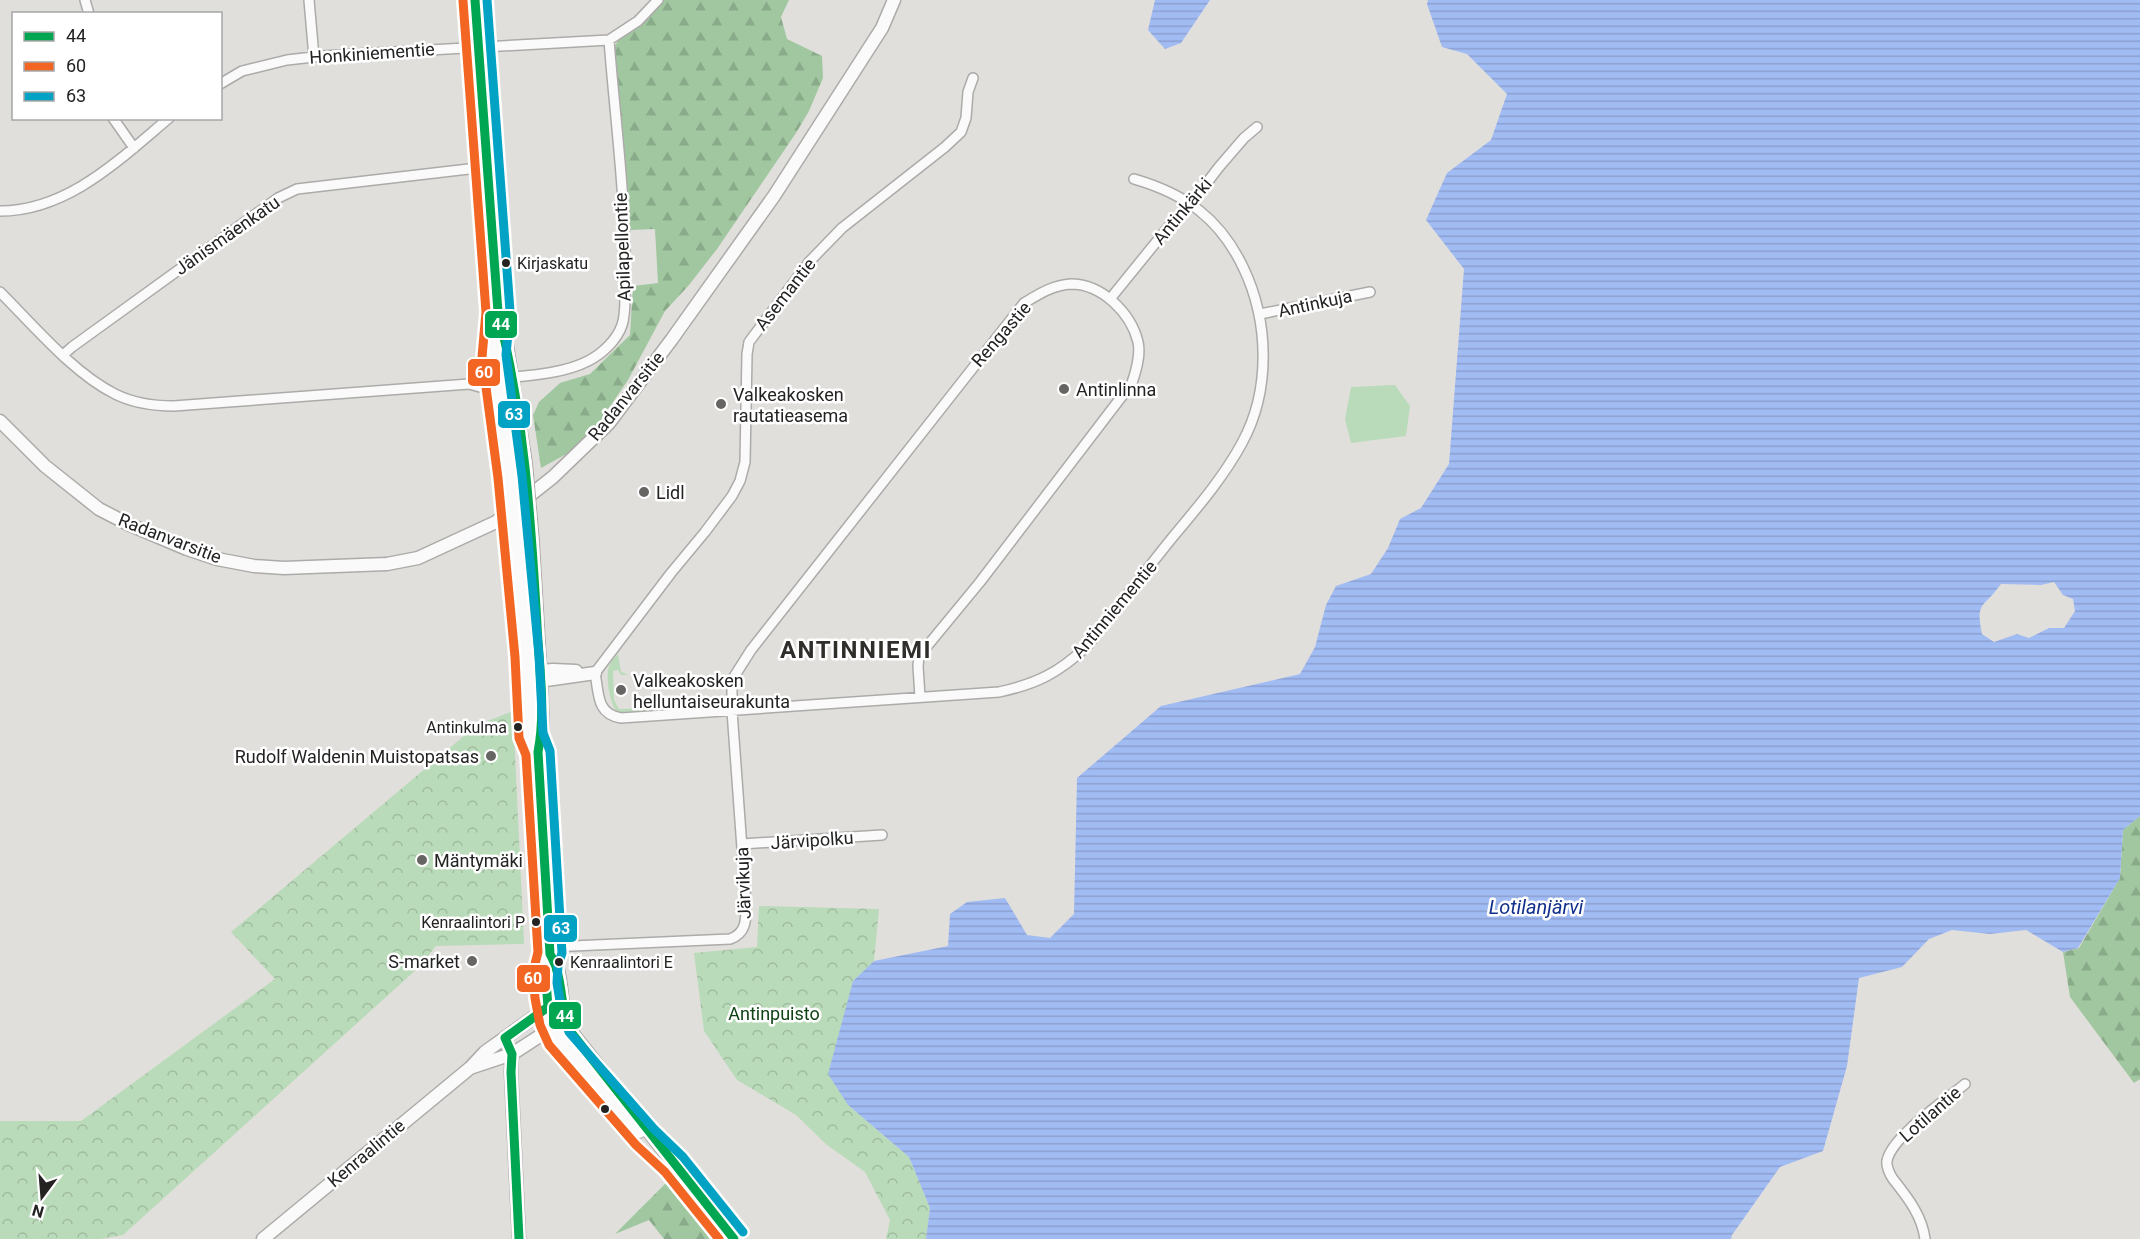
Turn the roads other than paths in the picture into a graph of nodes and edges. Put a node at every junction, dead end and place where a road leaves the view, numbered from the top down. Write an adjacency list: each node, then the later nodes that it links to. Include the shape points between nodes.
1 (309, 0): 7 (street)
2 (475, 0): 6 (main road)
3 (658, 0): 5 (street, Honkiniementie, via 638,21)
4 (894, 0): 24 (street, Radanvarsitie, via 882,28 774,196 609,423 554,477 496,522 418,558 387,564 284,568 217,559 157,537 99,509 45,466)
5 (609, 39): 6 (street, Honkiniementie); 23 (street, Apilapellontie, via 625,246 622,325 603,351 575,367)
6 (478, 46): 7 (street, Honkiniementie); 14 (main road)
7 (314, 57): 9 (street, Honkiniementie, via 242,70)
8 (973, 78): 25 (street, Asemantie, via 961,132 842,228 809,262 749,342 745,462 740,481)
9 (222, 83)
10 (114, 120): 13 (street)
11 (167, 120): 13 (street)
12 (1257, 127): 16 (street, Antinkärki, via 1225,159)
13 (134, 148): 17 (street, via 58,200 19,211)
14 (486, 167): 22 (street, Jänismäenkatu, via 297,189 278,198); 23 (main road, via 498,312 506,344)
15 (1134, 179): 16 (street, Antinniementie)
16 (1190, 205): 20 (street, Antinkärki); 21 (street, Antinniementie, via 1216,224 1234,248)
17 (0, 211)
18 (0, 292): 22 (street)
19 (1371, 292): 21 (street, Antinkuja)
20 (1110, 299): 27 (street, Rengastie, via 1130,323 1138,343 1132,383 919,656); 28 (street, Rengastie, via 1093,289 1072,284 1047,289 1024,303 751,650 732,680)
21 (1260, 314): 27 (street, Antinniementie, via 1263,369 1255,410 1243,441 1224,473 1087,646 1070,663 1026,686 999,692)
22 (63, 355): 23 (street, via 116,394 153,406)
23 (502, 379): 26 (main road, bridge, via 517,551); 26 (main road, bridge, via 525,463)
24 (0, 421)
25 (595, 673): 26 (street); 28 (street, Antinniementie, via 601,707 613,717)
26 (536, 679): 31 (main road, via 531,736 538,752)
27 (920, 697): 28 (street, Antinniementie)
28 (732, 711): 30 (street, Järvikuja)
29 (882, 835): 30 (street, Järvipolku)
30 (742, 844): 31 (street, Järvikuja, via 746,919 737,937)
31 (550, 951): 32 (main road, via 545,964)
32 (555, 1006): 33 (main road); 34 (street, Kenraalintie); 38 (main road, via 570,1031)
33 (552, 1028): 35 (street, Kenraalintie); 38 (main road, via 645,1137)
34 (505, 1038): 35 (street); 36 (street, Kenraalintie)
35 (512, 1054): 36 (street, Kenraalintie); 40 (street)
36 (470, 1068): 39 (street, Kenraalintie)
37 (1965, 1084): 42 (street, Lotilantie, via 1904,1133 1887,1162 1890,1176 1907,1195 1924,1228)
38 (674, 1164): 41 (main road)
39 (263, 1239)
40 (519, 1239)
41 (734, 1239)
42 (1925, 1239)

